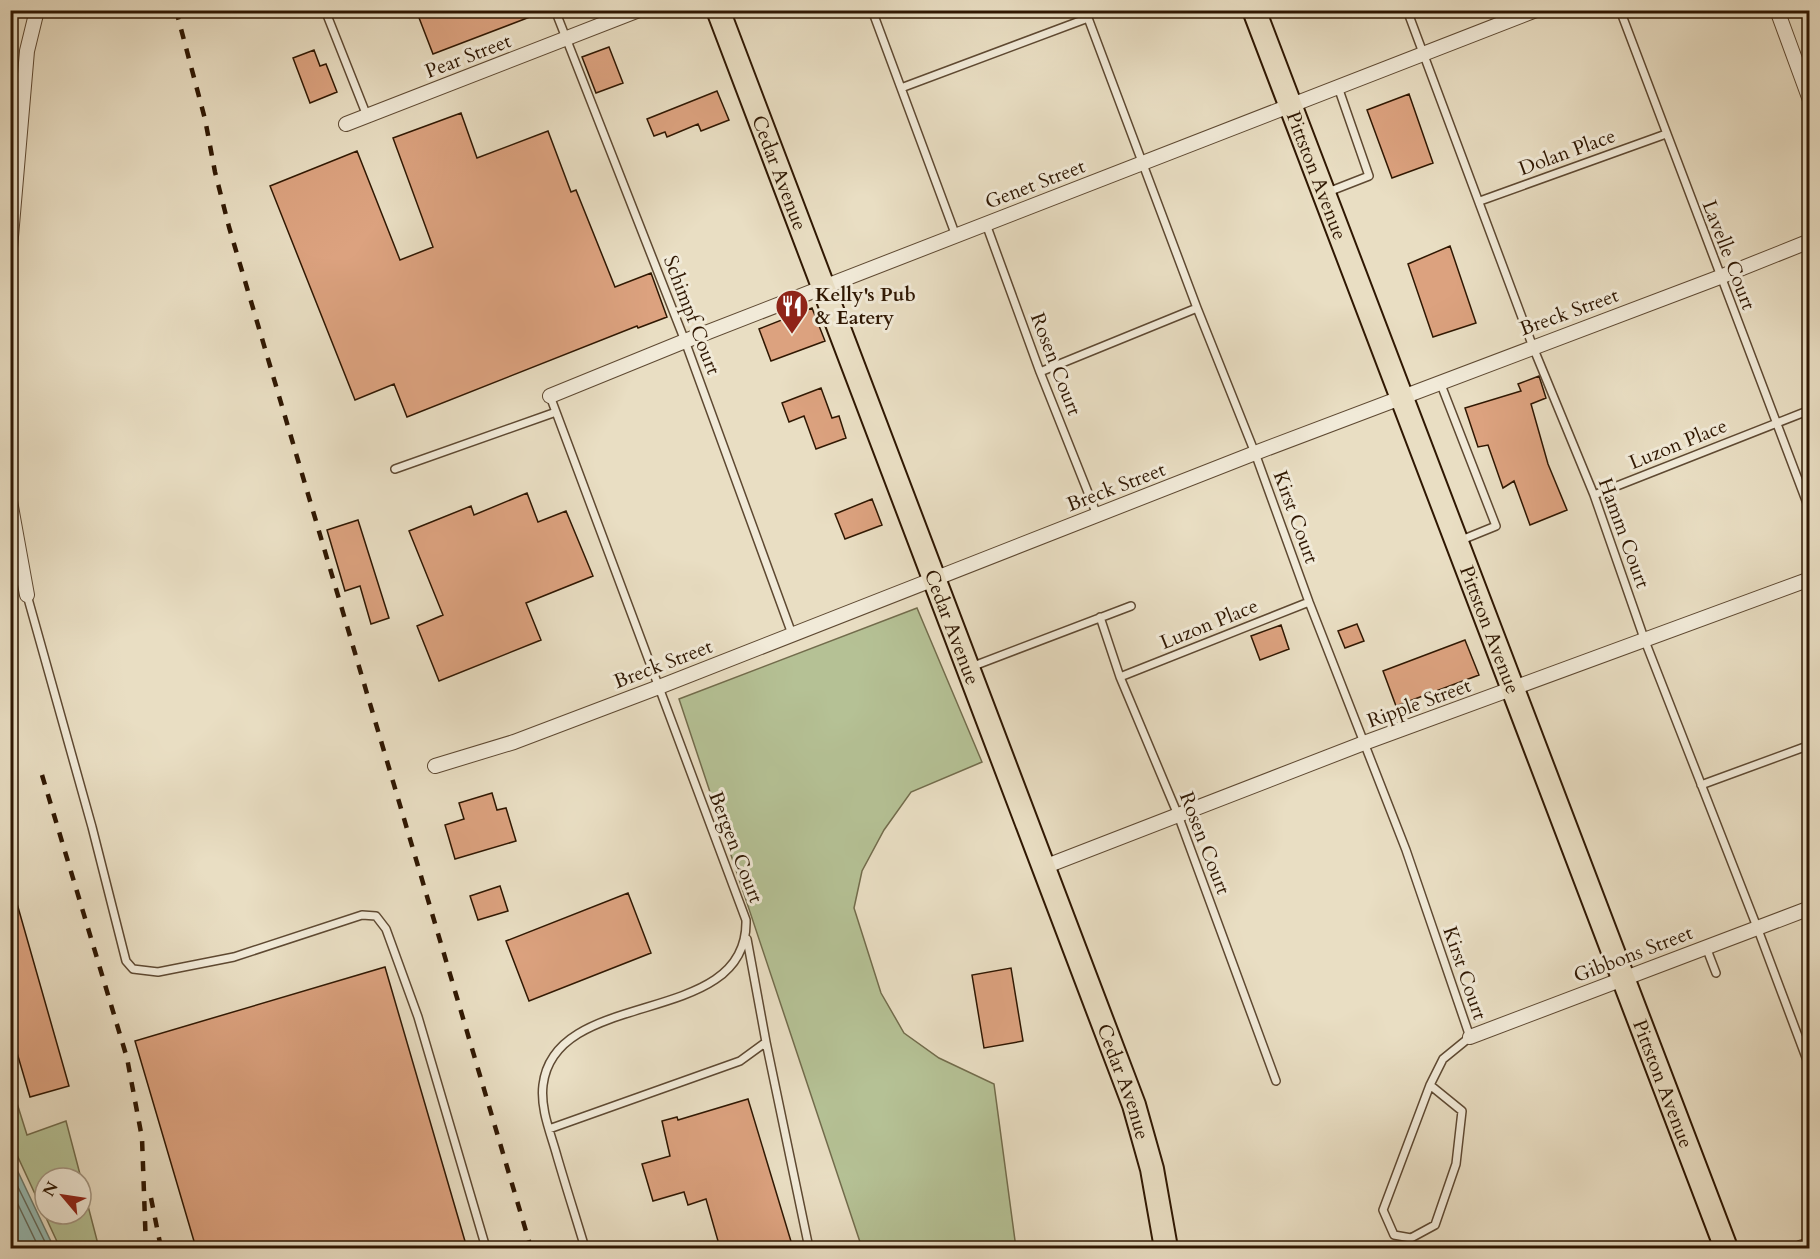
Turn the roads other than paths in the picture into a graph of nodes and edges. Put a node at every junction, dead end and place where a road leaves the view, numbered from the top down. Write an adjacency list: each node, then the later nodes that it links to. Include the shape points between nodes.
1 (37, 10): 28 (street, via 27,51)
2 (325, 10): 19 (lane)
3 (555, 10): 13 (lane, Schimpf Court)
4 (639, 10): 13 (street, Pear Street)
5 (718, 10): 30 (main road, Cedar Avenue)
6 (872, 10): 16 (lane)
7 (1254, 10): 18 (main road, Pittston Avenue)
8 (1407, 10): 14 (lane, Hamm Court)
9 (1536, 10): 14 (street, Genet Street)
10 (1620, 10): 21 (lane, Lavelle Court)
11 (1777, 10): 17 (street)
12 (1086, 14): 16 (lane); 22 (lane, Kirst Court)
13 (566, 39): 19 (street, Pear Street); 32 (lane, Schimpf Court)
14 (1423, 54): 15 (street, Genet Street); 24 (lane, Hamm Court)
15 (1338, 87): 18 (street, Genet Street); 23 (lane, via 1369,176)
16 (901, 88): 26 (lane)
17 (1809, 100)
18 (1290, 106): 22 (street, Genet Street); 23 (main road, Pittston Avenue)
19 (367, 116): 20 (street, Pear Street)
20 (345, 124)
21 (1666, 134): 24 (lane, Dolan Place); 29 (lane, Lavelle Court)
22 (1142, 163): 25 (street, Genet Street); 31 (lane, Kirst Court)
23 (1323, 194): 37 (main road, Pittston Avenue)
24 (1480, 201): 33 (lane, Hamm Court)
25 (986, 224): 26 (street, Genet Street); 34 (lane, Rosen Court)
26 (956, 236): 30 (street, Genet Street)
27 (1809, 241): 29 (street, Breck Street)
28 (10, 248)
29 (1720, 277): 33 (street, Breck Street); 40 (lane, Lavelle Court)
30 (823, 288): 32 (street, Genet Street); 48 (main road, Cedar Avenue)
31 (1197, 308): 34 (lane); 41 (lane, Kirst Court)
32 (685, 341): 36 (street, Genet Street); 54 (lane, Schimpf Court)
33 (1533, 346): 35 (street, Breck Street); 43 (lane, Hamm Court)
34 (1040, 372): 46 (lane, Rosen Court)
35 (1440, 382): 37 (street, Breck Street); 47 (lane, via 1496,526)
36 (550, 396): 39 (lane, Bergen Court)
37 (1401, 397): 41 (street, Breck Street); 47 (main road, Pittston Avenue)
38 (1809, 410): 40 (lane, Luzon Place)
39 (556, 412): 42 (lane); 58 (lane, Bergen Court)
40 (1775, 423): 43 (lane, Luzon Place); 45 (lane, Lavelle Court)
41 (1255, 453): 46 (street, Breck Street); 51 (lane, Kirst Court)
42 (395, 469)
43 (1594, 495): 55 (lane, Hamm Court)
44 (10, 501): 50 (street)
45 (1809, 511)
46 (1097, 515): 48 (street, Breck Street)
47 (1456, 542): 59 (main road, Pittston Avenue)
48 (934, 578): 54 (street, Breck Street); 56 (main road, Cedar Avenue)
49 (1809, 579): 55 (street, Ripple Street)
50 (27, 595): 79 (lane, via 93,827 126,961 134,969 158,972 234,957 362,915 375,916 386,929 418,1017)
51 (1309, 602): 57 (lane, Luzon Place); 60 (lane, Kirst Court)
52 (1131, 606): 53 (lane)
53 (1100, 617): 56 (lane); 57 (lane, Rosen Court)
54 (792, 634): 58 (street, Breck Street)
55 (1645, 641): 59 (street, Ripple Street); 63 (lane, Hamm Court)
56 (968, 668): 65 (main road, Cedar Avenue)
57 (1120, 677): 64 (lane, Rosen Court)
58 (659, 687): 62 (street, Breck Street, via 514,742); 68 (lane, Bergen Court, via 746,920)
59 (1512, 690): 60 (street, Ripple Street); 71 (main road, Pittston Avenue)
60 (1364, 743): 64 (street, Ripple Street); 72 (lane, Kirst Court, via 1406,850)
61 (1809, 745): 63 (lane)
62 (435, 766)
63 (1701, 785): 67 (lane, Hamm Court)
64 (1178, 815): 65 (street, Ripple Street); 75 (lane, Rosen Court)
65 (1044, 867): 82 (main road, Cedar Avenue, via 1144,1136)
66 (1809, 908): 67 (street, Gibbons Street)
67 (1757, 927): 69 (street, Gibbons Street); 74 (lane, Hamm Court)
68 (746, 936): 73 (lane, Bergen Court); 77 (lane, via 734,963 718,979 587,1029 560,1046 543,1086)
69 (1706, 947): 70 (lane); 71 (street, Gibbons Street)
70 (1716, 973)
71 (1623, 978): 72 (street, Gibbons Street); 83 (main road, Pittston Avenue)
72 (1470, 1037): 76 (lane, via 1443,1059)
73 (766, 1042): 77 (lane, via 740,1062); 81 (lane, Bergen Court)
74 (1809, 1068)
75 (1276, 1081)
76 (1430, 1085): 76 (lane, via 1383,1210 1394,1235 1412,1238 1435,1225 1456,1164 1462,1111)
77 (549, 1129): 80 (lane)
78 (1809, 1245): 84 (street)
79 (486, 1248)
80 (585, 1248)
81 (809, 1248)
82 (1167, 1248)
83 (1726, 1248)
84 (1800, 1248)

